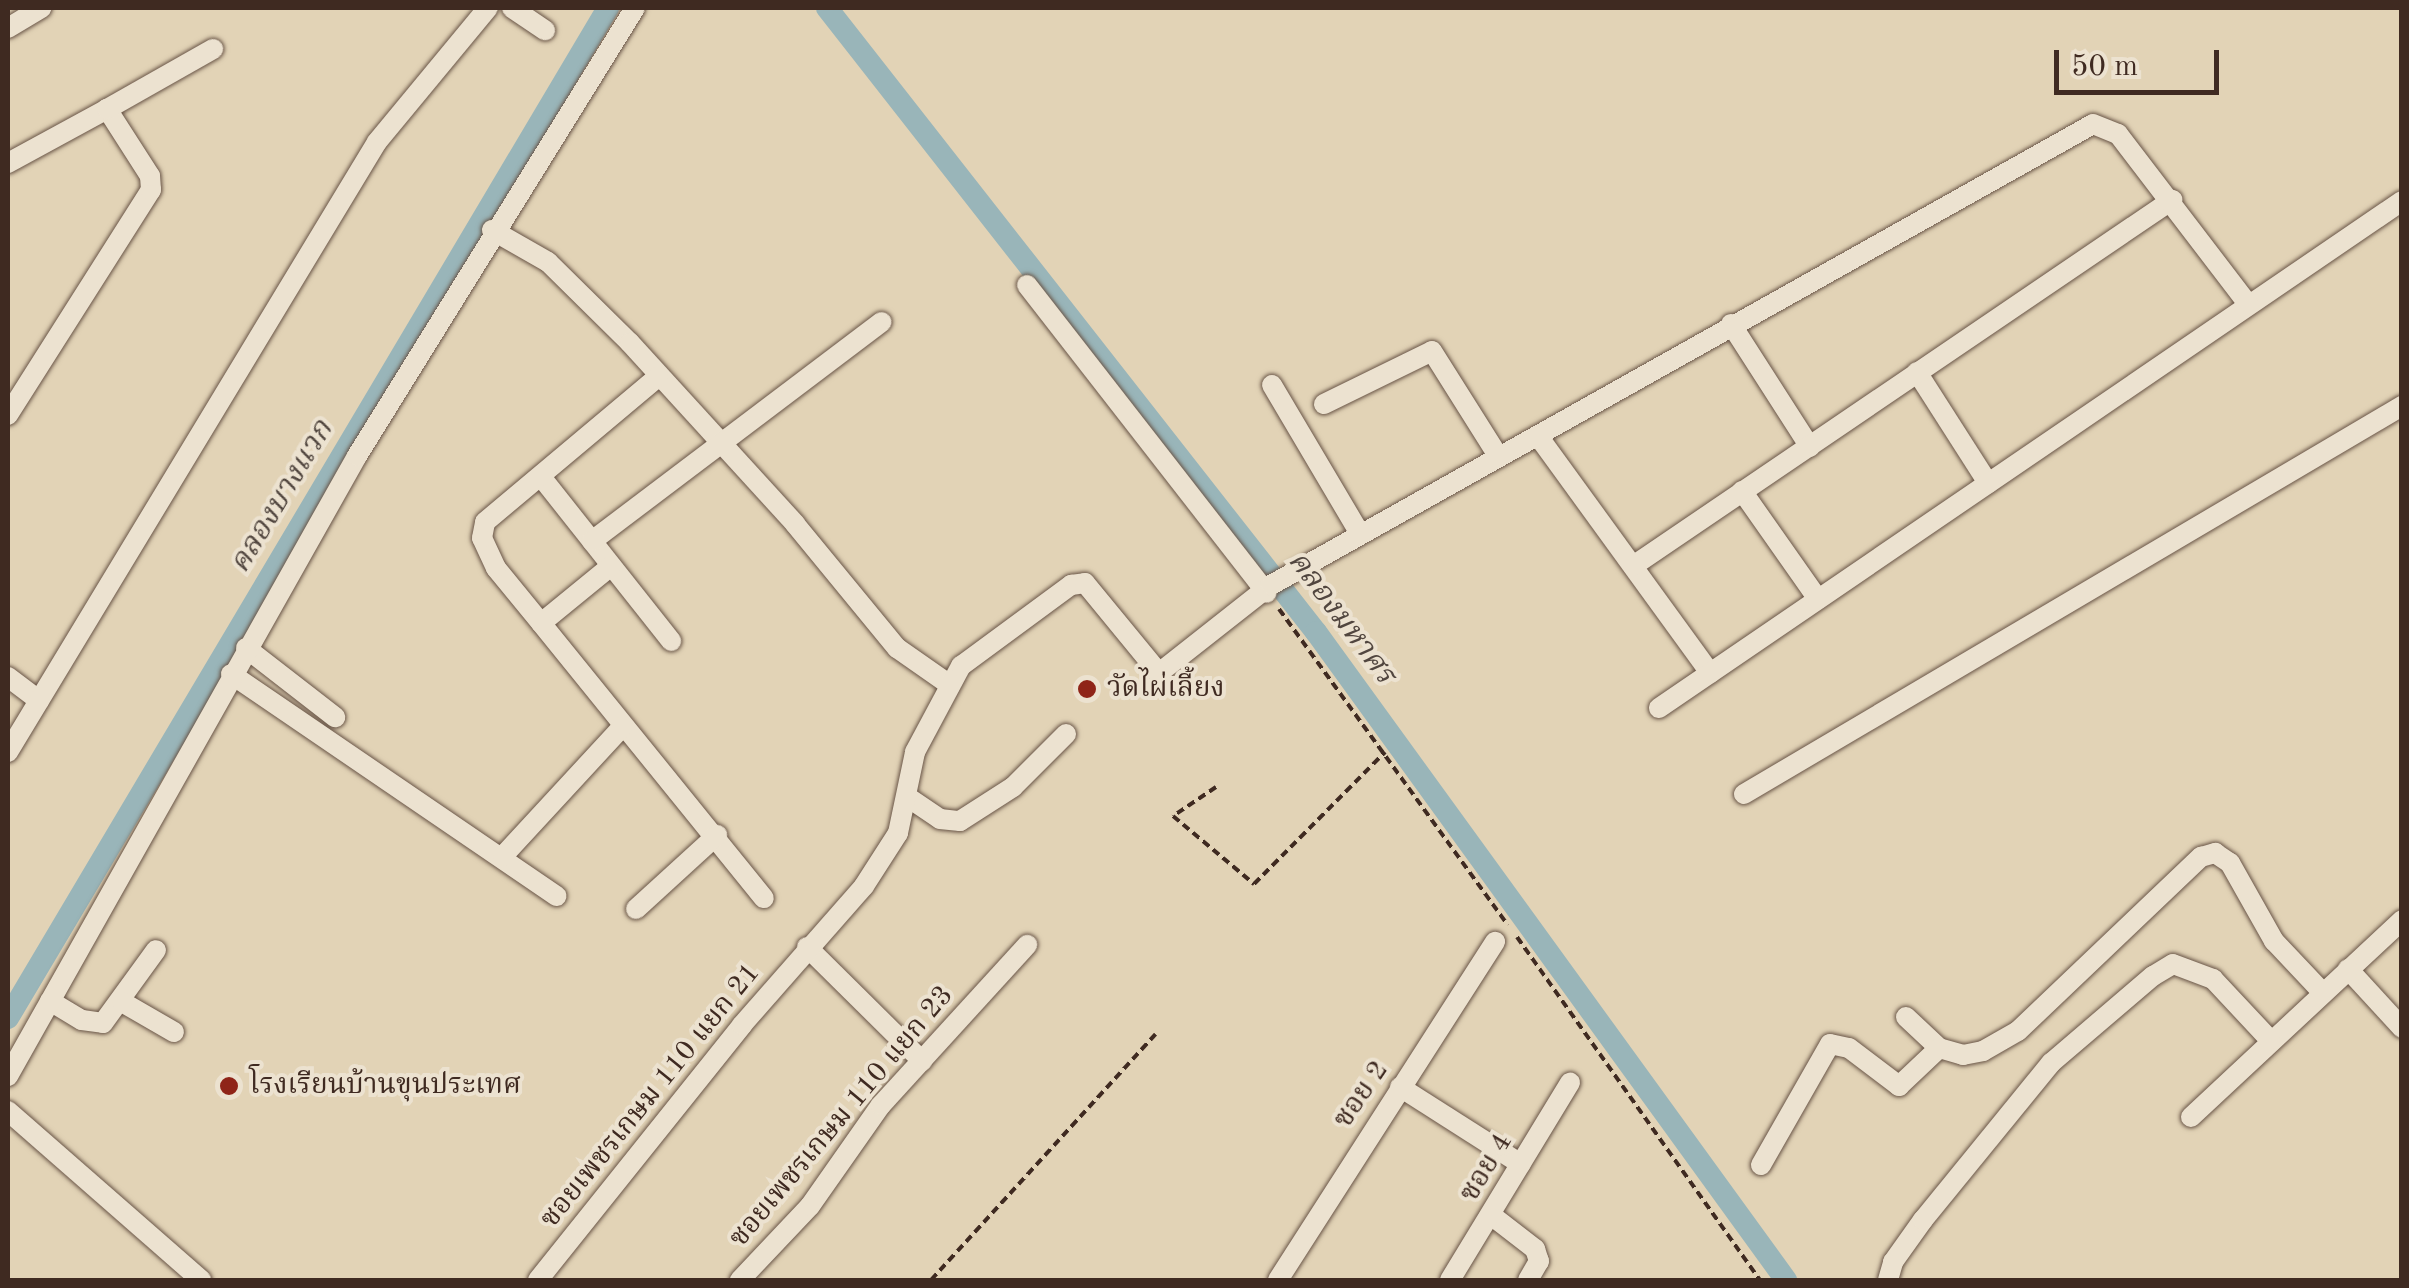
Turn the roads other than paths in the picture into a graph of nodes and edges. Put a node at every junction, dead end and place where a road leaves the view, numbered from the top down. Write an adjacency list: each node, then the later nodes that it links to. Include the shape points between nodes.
1 (41, 8): 5 (street)
2 (512, 8): 6 (street)
3 (635, 8): 12 (street)
4 (476, 11): 43 (street, via 377,142)
5 (8, 28)
6 (545, 30)
7 (213, 49): 8 (street)
8 (107, 109): 9 (street); 22 (street, via 150,176 151,190)
9 (8, 163)
10 (2172, 200): 14 (street); 16 (street, via 2118,134 2093,124); 17 (street)
11 (2402, 201): 14 (street)
12 (492, 230): 18 (street, via 548,262); 38 (street)
13 (1027, 285): 34 (street)
14 (2248, 304): 28 (street)
15 (882, 322): 24 (street)
16 (1731, 324): 23 (street); 25 (street)
17 (1917, 372): 25 (street); 28 (street)
18 (658, 377): 24 (street); 27 (street)
19 (1272, 385): 30 (street)
20 (1324, 404): 26 (street, via 1432,352)
21 (2402, 406): 49 (street)
22 (8, 415)
23 (1538, 436): 26 (street); 33 (street)
24 (726, 446): 31 (street); 42 (street, via 897,648)
25 (1810, 447): 29 (street)
26 (1498, 456): 30 (street)
27 (542, 478): 31 (street); 36 (street, via 494,511 482,538 496,568)
28 (1988, 483): 35 (street)
29 (1742, 491): 33 (street); 35 (street)
30 (1360, 534): 34 (street)
31 (592, 542): 32 (street)
32 (610, 566): 36 (street); 37 (street)
33 (1633, 566): 39 (street)
34 (1269, 589): 42 (street, ซอยเพชรเกษม 110 แยก 21, via 1159,672 1085,583 1072,585 1002,631 961,666)
35 (1818, 599): 39 (street)
36 (541, 623): 46 (street)
37 (671, 641)
38 (246, 648): 40 (street); 45 (street)
39 (1710, 673): 44 (street)
40 (231, 674): 52 (street, via 326,744); 63 (street)
41 (8, 677): 43 (street)
42 (950, 685): 50 (street, ซอยเพชรเกษม 110 แยก 21, via 916,752)
43 (39, 700): 48 (street)
44 (1659, 708)
45 (335, 717)
46 (623, 726): 51 (street); 52 (street)
47 (1066, 734): 50 (street, via 1013,787 960,821 940,819)
48 (8, 752)
49 (1744, 794)
50 (908, 798): 59 (street, ซอยเพชรเกษม 110 แยก 21, via 898,833 864,886)
51 (716, 834): 54 (street); 55 (street)
52 (502, 856): 53 (street)
53 (556, 896)
54 (764, 898)
55 (636, 909)
56 (2402, 920): 61 (street)
57 (1495, 942): 73 (street, ซอย 2)
58 (1027, 945): 70 (street, ซอยเพชรเกษม 110 แยก 23)
59 (808, 947): 70 (street); 80 (street, ซอยเพชรเกษม 110 แยก 21)
60 (156, 950): 64 (street)
61 (2348, 968): 62 (street); 66 (street)
62 (2322, 992): 68 (street); 69 (street, via 2274,941 2230,863 2215,854 2201,857 2018,1031 1963,1055)
63 (50, 1001): 64 (street, via 96,1024); 71 (street)
64 (122, 1002): 67 (street)
65 (1906, 1018): 69 (street)
66 (2402, 1028)
67 (174, 1032)
68 (2270, 1040): 75 (street); 85 (street, via 2213,978 2173,964 2051,1063 1923,1220)
69 (1939, 1048): 77 (street, via 1899,1086 1849,1048 1830,1044)
70 (922, 1060): 81 (street, ซอยเพชรเกษม 110 แยก 23, via 810,1206)
71 (8, 1076)
72 (1570, 1083): 76 (street, ซอย 4)
73 (1400, 1087): 76 (street); 82 (street, ซอย 2)
74 (8, 1111): 79 (street)
75 (2192, 1117)
76 (1521, 1164): 78 (street, ซอย 4)
77 (1761, 1166)
78 (1491, 1215): 83 (street, ซอย 4); 84 (street, via 1536,1249)
79 (201, 1280)
80 (538, 1280)
81 (740, 1280)
82 (1278, 1280)
83 (1450, 1280)
84 (1528, 1280)
85 (1888, 1280)

